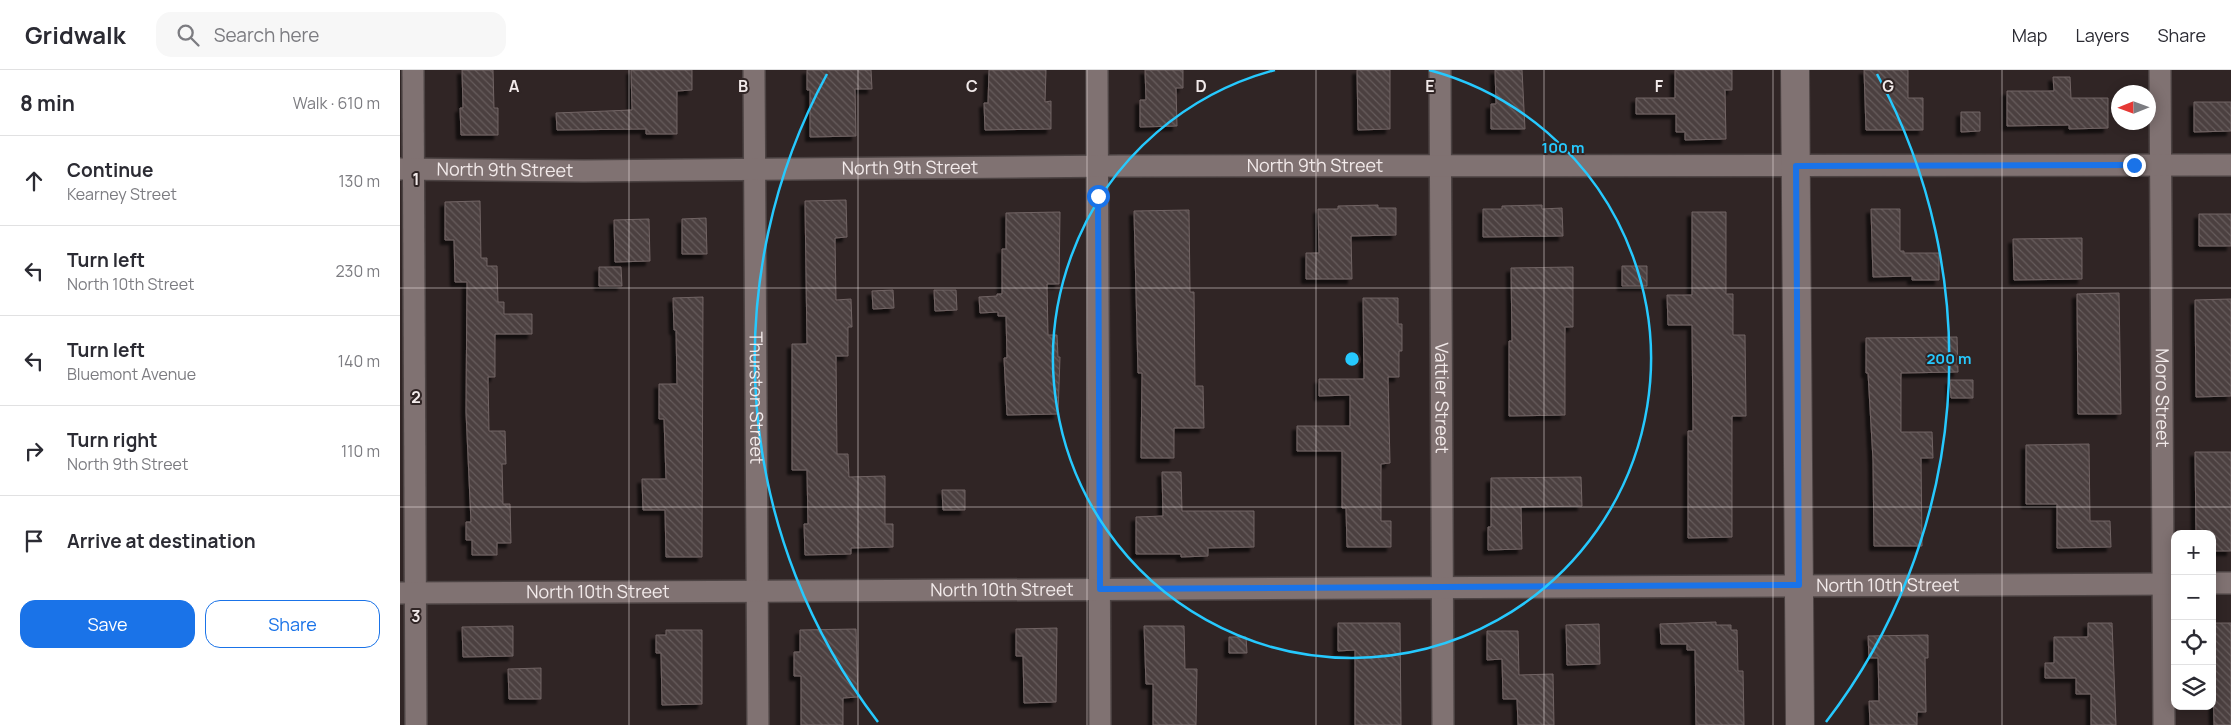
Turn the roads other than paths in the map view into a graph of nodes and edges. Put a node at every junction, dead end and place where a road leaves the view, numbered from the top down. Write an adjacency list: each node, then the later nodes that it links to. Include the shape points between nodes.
1 (414, 70): 12 (street)
2 (754, 70): 13 (street, Thurston Street)
3 (1097, 70): 9 (street)
4 (1440, 70): 11 (street, Vattier Street)
5 (1795, 70): 10 (main road)
6 (2160, 70): 7 (street, Moro Street)
7 (2161, 165): 8 (street, North 9th Street); 10 (street, North 9th Street); 15 (street, Moro Street)
8 (2231, 165)
9 (1098, 166): 11 (street, North 9th Street); 13 (street, North 9th Street); 19 (street)
10 (1796, 166): 11 (street, North 9th Street); 17 (main road)
11 (1441, 167): 18 (street, Vattier Street)
12 (407, 169): 13 (street, North 9th Street); 21 (street)
13 (755, 169): 20 (street, Thurston Street)
14 (2231, 583): 16 (street)
15 (2169, 584): 17 (street, North 10th Street); 27 (street, Moro Street)
16 (2216, 584)
17 (1799, 585): 18 (street, North 10th Street); 26 (main road)
18 (1442, 587): 19 (street, North 10th Street); 25 (street, Vattier Street)
19 (1100, 589): 20 (street, North 10th Street); 24 (street)
20 (757, 591): 21 (street, North 10th Street); 23 (street, Thurston Street)
21 (408, 593): 22 (street)
22 (416, 725)
23 (758, 725)
24 (1100, 725)
25 (1443, 725)
26 (1800, 725)
27 (2164, 725)

